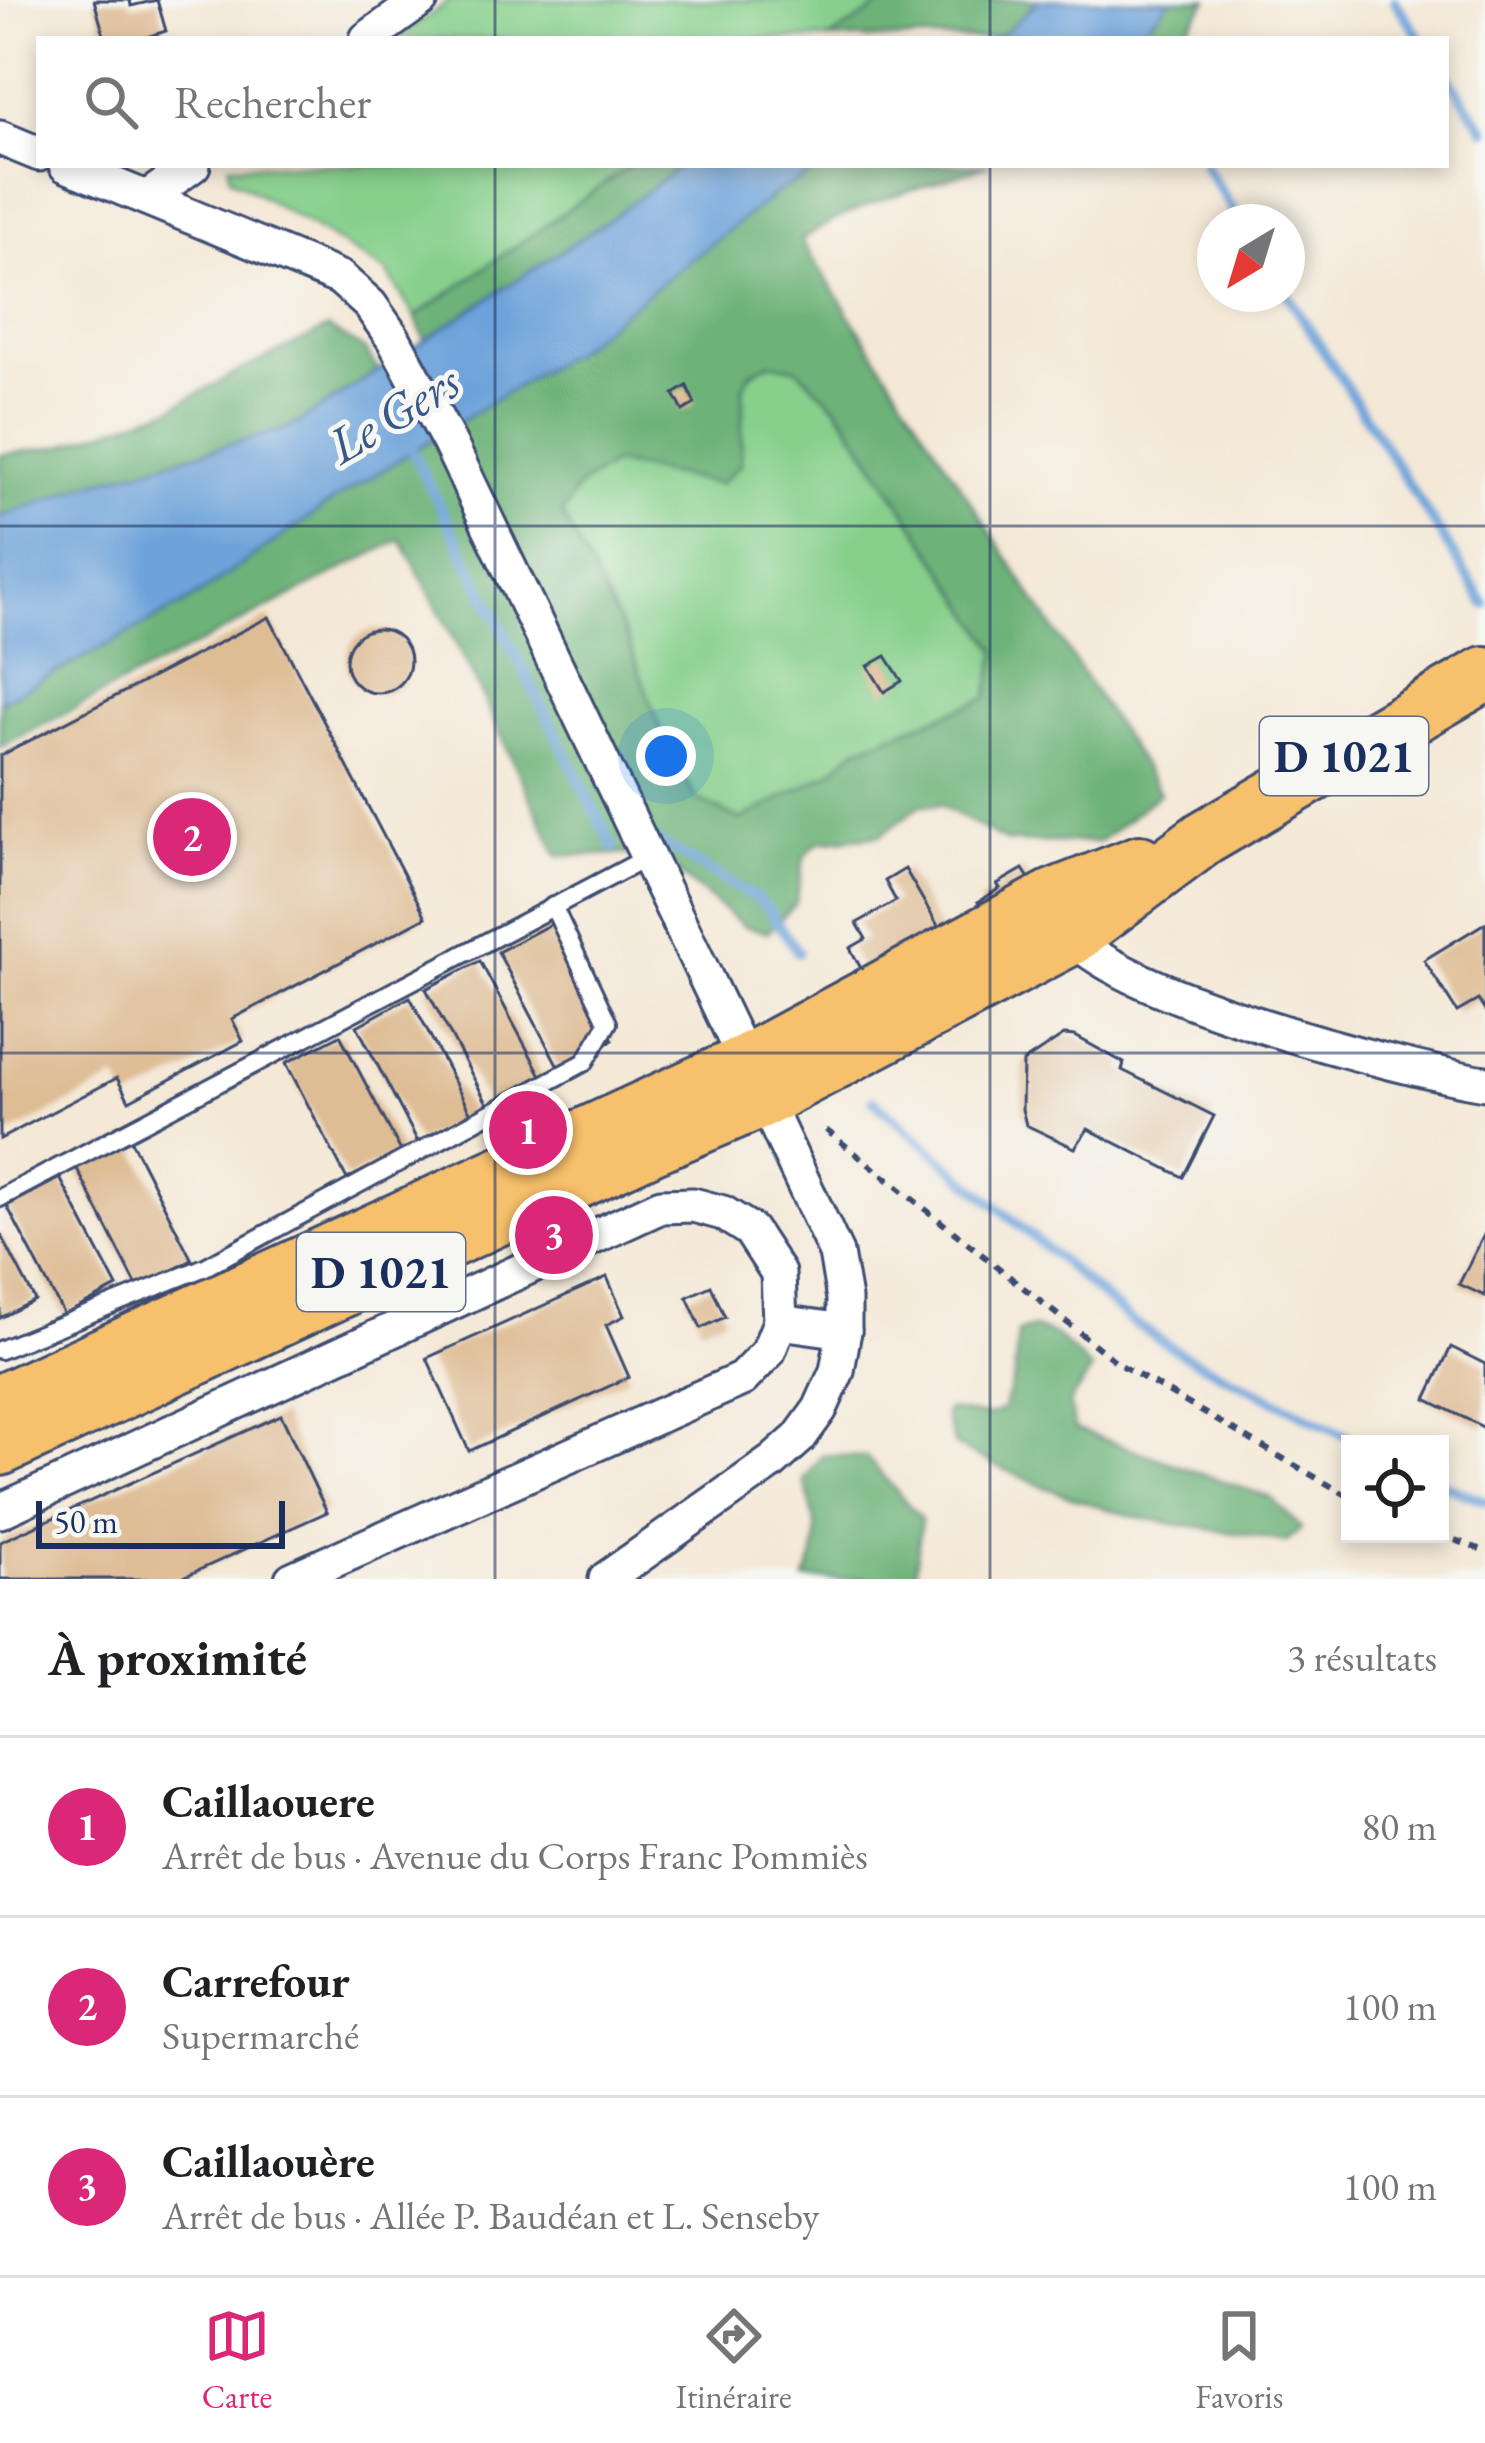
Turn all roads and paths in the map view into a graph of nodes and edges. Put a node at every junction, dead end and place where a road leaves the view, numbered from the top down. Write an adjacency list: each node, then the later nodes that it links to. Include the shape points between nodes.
1 (421, 0): 2 (street)
2 (371, 36)
3 (0, 138): 4 (street)
4 (36, 153)
5 (73, 168): 7 (street)
6 (189, 168): 7 (street)
7 (147, 198): 9 (street, via 340,278 370,305 450,444)
8 (1485, 674): 11 (main road, D 1021)
9 (648, 857): 10 (lane); 12 (street)
10 (554, 906): 15 (lane); 18 (lane, via 608,1023 585,1062 205,1268)
11 (1062, 917): 12 (main road, D 1021); 13 (street, via 1124,972 1177,997 1355,1053)
12 (755, 1080): 17 (street, via 836,1252); 19 (main road, D 1021); 20 (main road, D 1021, via 627,1158)
13 (1485, 1083)
14 (826, 1130): 21 (path, via 1119,1364)
15 (0, 1198)
16 (780, 1322): 17 (street); 22 (street, via 778,1273 750,1230 723,1213 661,1206); 25 (street, via 768,1352 742,1379)
17 (844, 1331): 26 (street, via 837,1371 799,1438)
18 (0, 1350)
19 (0, 1402)
20 (0, 1448)
21 (1341, 1493)
22 (0, 1510)
23 (1449, 1538): 24 (path)
24 (1485, 1551)
25 (292, 1579)
26 (606, 1579)

